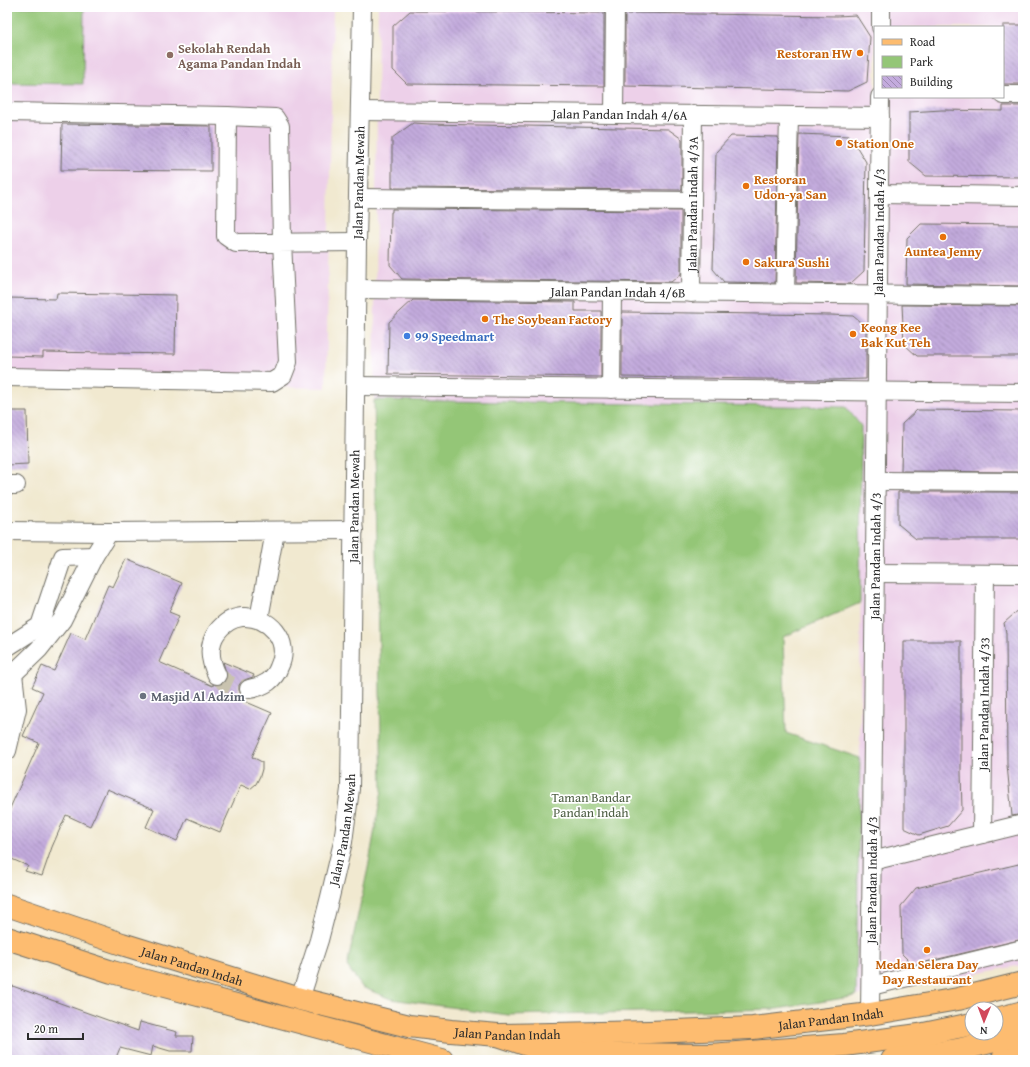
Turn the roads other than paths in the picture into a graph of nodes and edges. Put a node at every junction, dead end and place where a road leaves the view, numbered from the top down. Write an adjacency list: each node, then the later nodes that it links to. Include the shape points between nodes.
1 (362, 7): 8 (street, Jalan Pandan Mewah)
2 (615, 7): 10 (street)
3 (881, 7): 4 (street)
4 (881, 26)
5 (1004, 95): 6 (street)
6 (1023, 95)
7 (880, 98): 14 (street, Jalan Pandan Indah 4/3)
8 (360, 111): 10 (street, Jalan Pandan Indah 4/6A); 17 (street, Jalan Pandan Mewah)
9 (7, 112): 12 (street)
10 (614, 114): 11 (street, Jalan Pandan Indah 4/6A)
11 (693, 114): 13 (street, Jalan Pandan Indah 4/6A); 18 (street, Jalan Pandan Indah 4/3A)
12 (227, 116): 19 (street, via 275,118 280,126); 19 (street, via 226,236 236,243)
13 (789, 116): 14 (street, Jalan Pandan Indah 4/6A); 24 (street)
14 (880, 116): 15 (street, Jalan Pandan Indah 4/3)
15 (879, 194): 16 (street); 25 (street, Jalan Pandan Indah 4/3)
16 (1023, 196)
17 (358, 198): 18 (street); 20 (street, Jalan Pandan Mewah)
18 (692, 201): 23 (street, Jalan Pandan Indah 4/3A)
19 (282, 242): 20 (street); 27 (street, via 288,362 284,375 272,382)
20 (357, 242): 21 (street, Jalan Pandan Mewah)
21 (357, 289): 22 (street, Jalan Pandan Indah 4/6B); 28 (street, Jalan Pandan Mewah)
22 (612, 292): 23 (street, Jalan Pandan Indah 4/6B); 29 (street)
23 (691, 293): 24 (street, Jalan Pandan Indah 4/6B)
24 (785, 294): 25 (street, Jalan Pandan Indah 4/6B)
25 (878, 295): 26 (street, Jalan Pandan Indah 4/6B); 30 (street, Jalan Pandan Indah 4/3)
26 (1023, 296)
27 (7, 377)
28 (356, 386): 29 (street); 34 (street, Jalan Pandan Mewah)
29 (611, 389): 30 (street)
30 (877, 392): 31 (street); 32 (street, Jalan Pandan Indah 4/3)
31 (1023, 394)
32 (876, 481): 33 (street); 39 (street, Jalan Pandan Indah 4/3)
33 (1023, 482)
34 (354, 530): 36 (street); 55 (street, Jalan Pandan Mewah, via 350,789 343,842 330,897)
35 (7, 531): 37 (street)
36 (275, 531): 37 (street); 42 (street)
37 (109, 532): 38 (street)
38 (94, 556): 43 (street, via 63,557 40,626); 46 (street, via 62,620 39,649 13,674 17,709)
39 (875, 573): 40 (street); 49 (street, Jalan Pandan Indah 4/3)
40 (985, 574): 41 (street); 48 (street, Jalan Pandan Indah 4/33)
41 (1023, 574)
42 (259, 619): 44 (street, via 238,617 217,631 210,645 210,656); 45 (street, via 269,624 276,632 283,653 281,664 269,681)
43 (7, 647)
44 (217, 675)
45 (249, 689)
46 (7, 751)
47 (1023, 824): 48 (street)
48 (982, 834): 49 (street)
49 (872, 861): 54 (street, Jalan Pandan Indah 4/3)
50 (7, 905): 55 (main road, Jalan Pandan Indah, via 122,944)
51 (7, 938): 63 (main road, Jalan Pandan Indah, via 112,972)
52 (1023, 949): 54 (street)
53 (1023, 983): 57 (main road, Jalan Pandan Indah, via 958,999)
54 (871, 986): 57 (street, Jalan Pandan Indah 4/3)
55 (300, 999): 61 (main road, Jalan Pandan Indah, via 409,1026)
56 (1023, 1012): 58 (main road)
57 (870, 1014): 61 (main road, Jalan Pandan Indah, via 753,1028)
58 (1004, 1017)
59 (964, 1026): 61 (main road, via 919,1035 844,1045 710,1055 543,1050)
60 (1023, 1034): 64 (main road, via 958,1050)
61 (498, 1035)
62 (1023, 1055): 65 (main road)
63 (442, 1060)
64 (892, 1060)
65 (1002, 1060)

